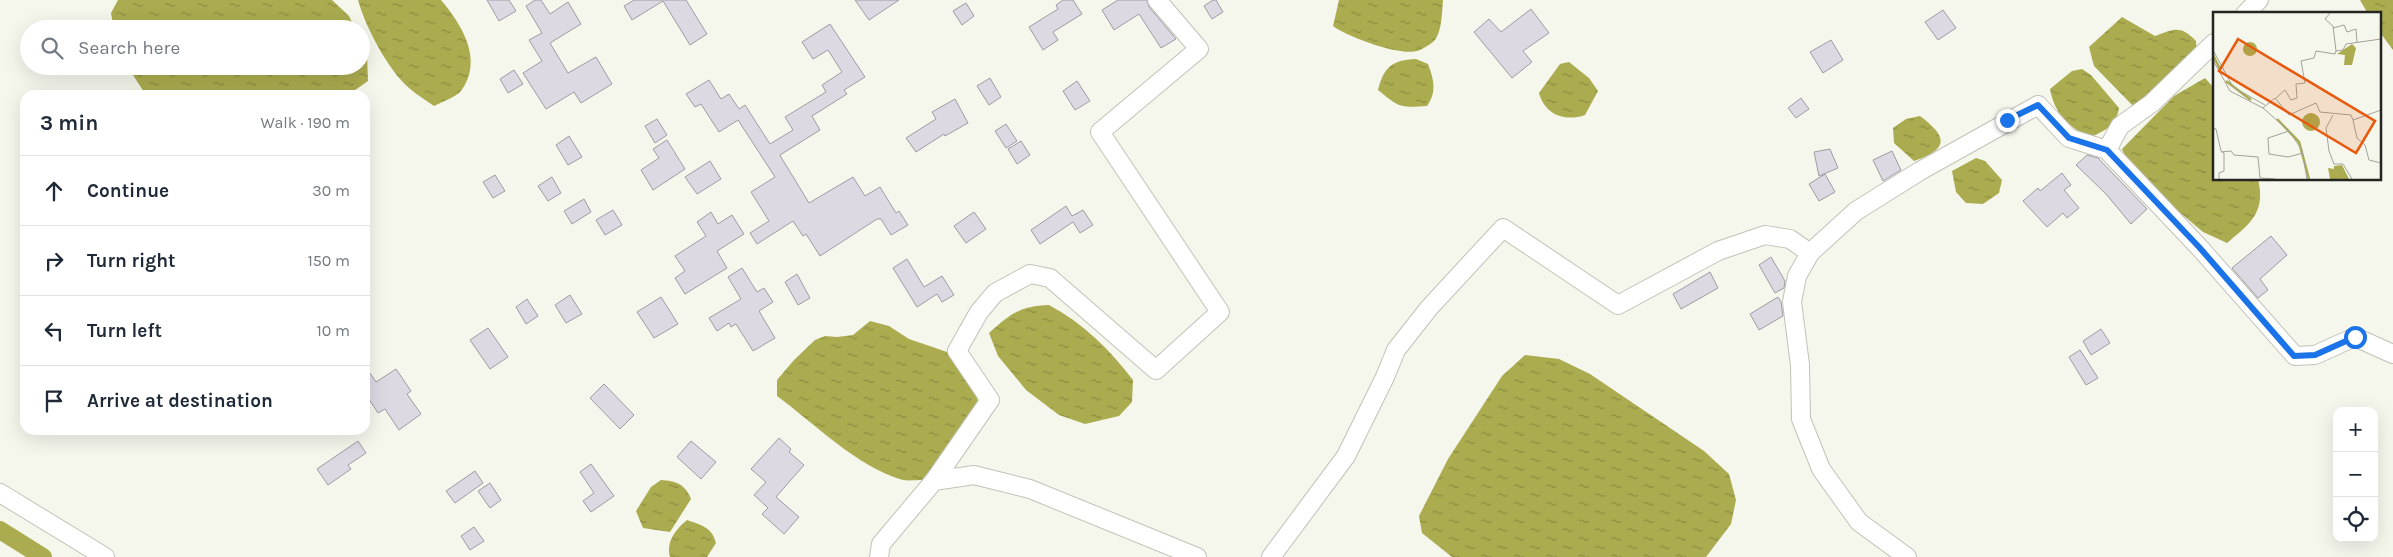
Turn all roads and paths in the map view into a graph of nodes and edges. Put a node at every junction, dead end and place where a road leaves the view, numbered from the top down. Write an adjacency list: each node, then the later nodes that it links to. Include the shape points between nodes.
1 (1157, 0): 8 (street, via 1199,49 1100,132 1220,312 1156,370 1050,278 1030,274 995,293 979,312 957,351 990,400)
2 (2259, 0): 3 (street)
3 (2247, 12)
4 (2213, 44): 5 (street, via 2152,103 2120,126)
5 (2107, 150): 6 (street, via 2069,138 2038,105 1920,170 1856,211); 7 (street, via 2199,247 2294,356 2315,355 2355,337)
6 (1810, 253): 13 (street, via 1790,239 1765,235 1718,251 1618,305 1503,228 1429,308 1396,350 1346,456); 14 (street, via 1797,276 1792,302 1800,365 1801,419 1821,469 1859,522)
7 (2393, 354)
8 (934, 482): 11 (street, via 881,544); 12 (street, via 974,475 1030,489)
9 (0, 493): 10 (street)
10 (106, 557)
11 (879, 557)
12 (1196, 557)
13 (1271, 557)
14 (1907, 557)

